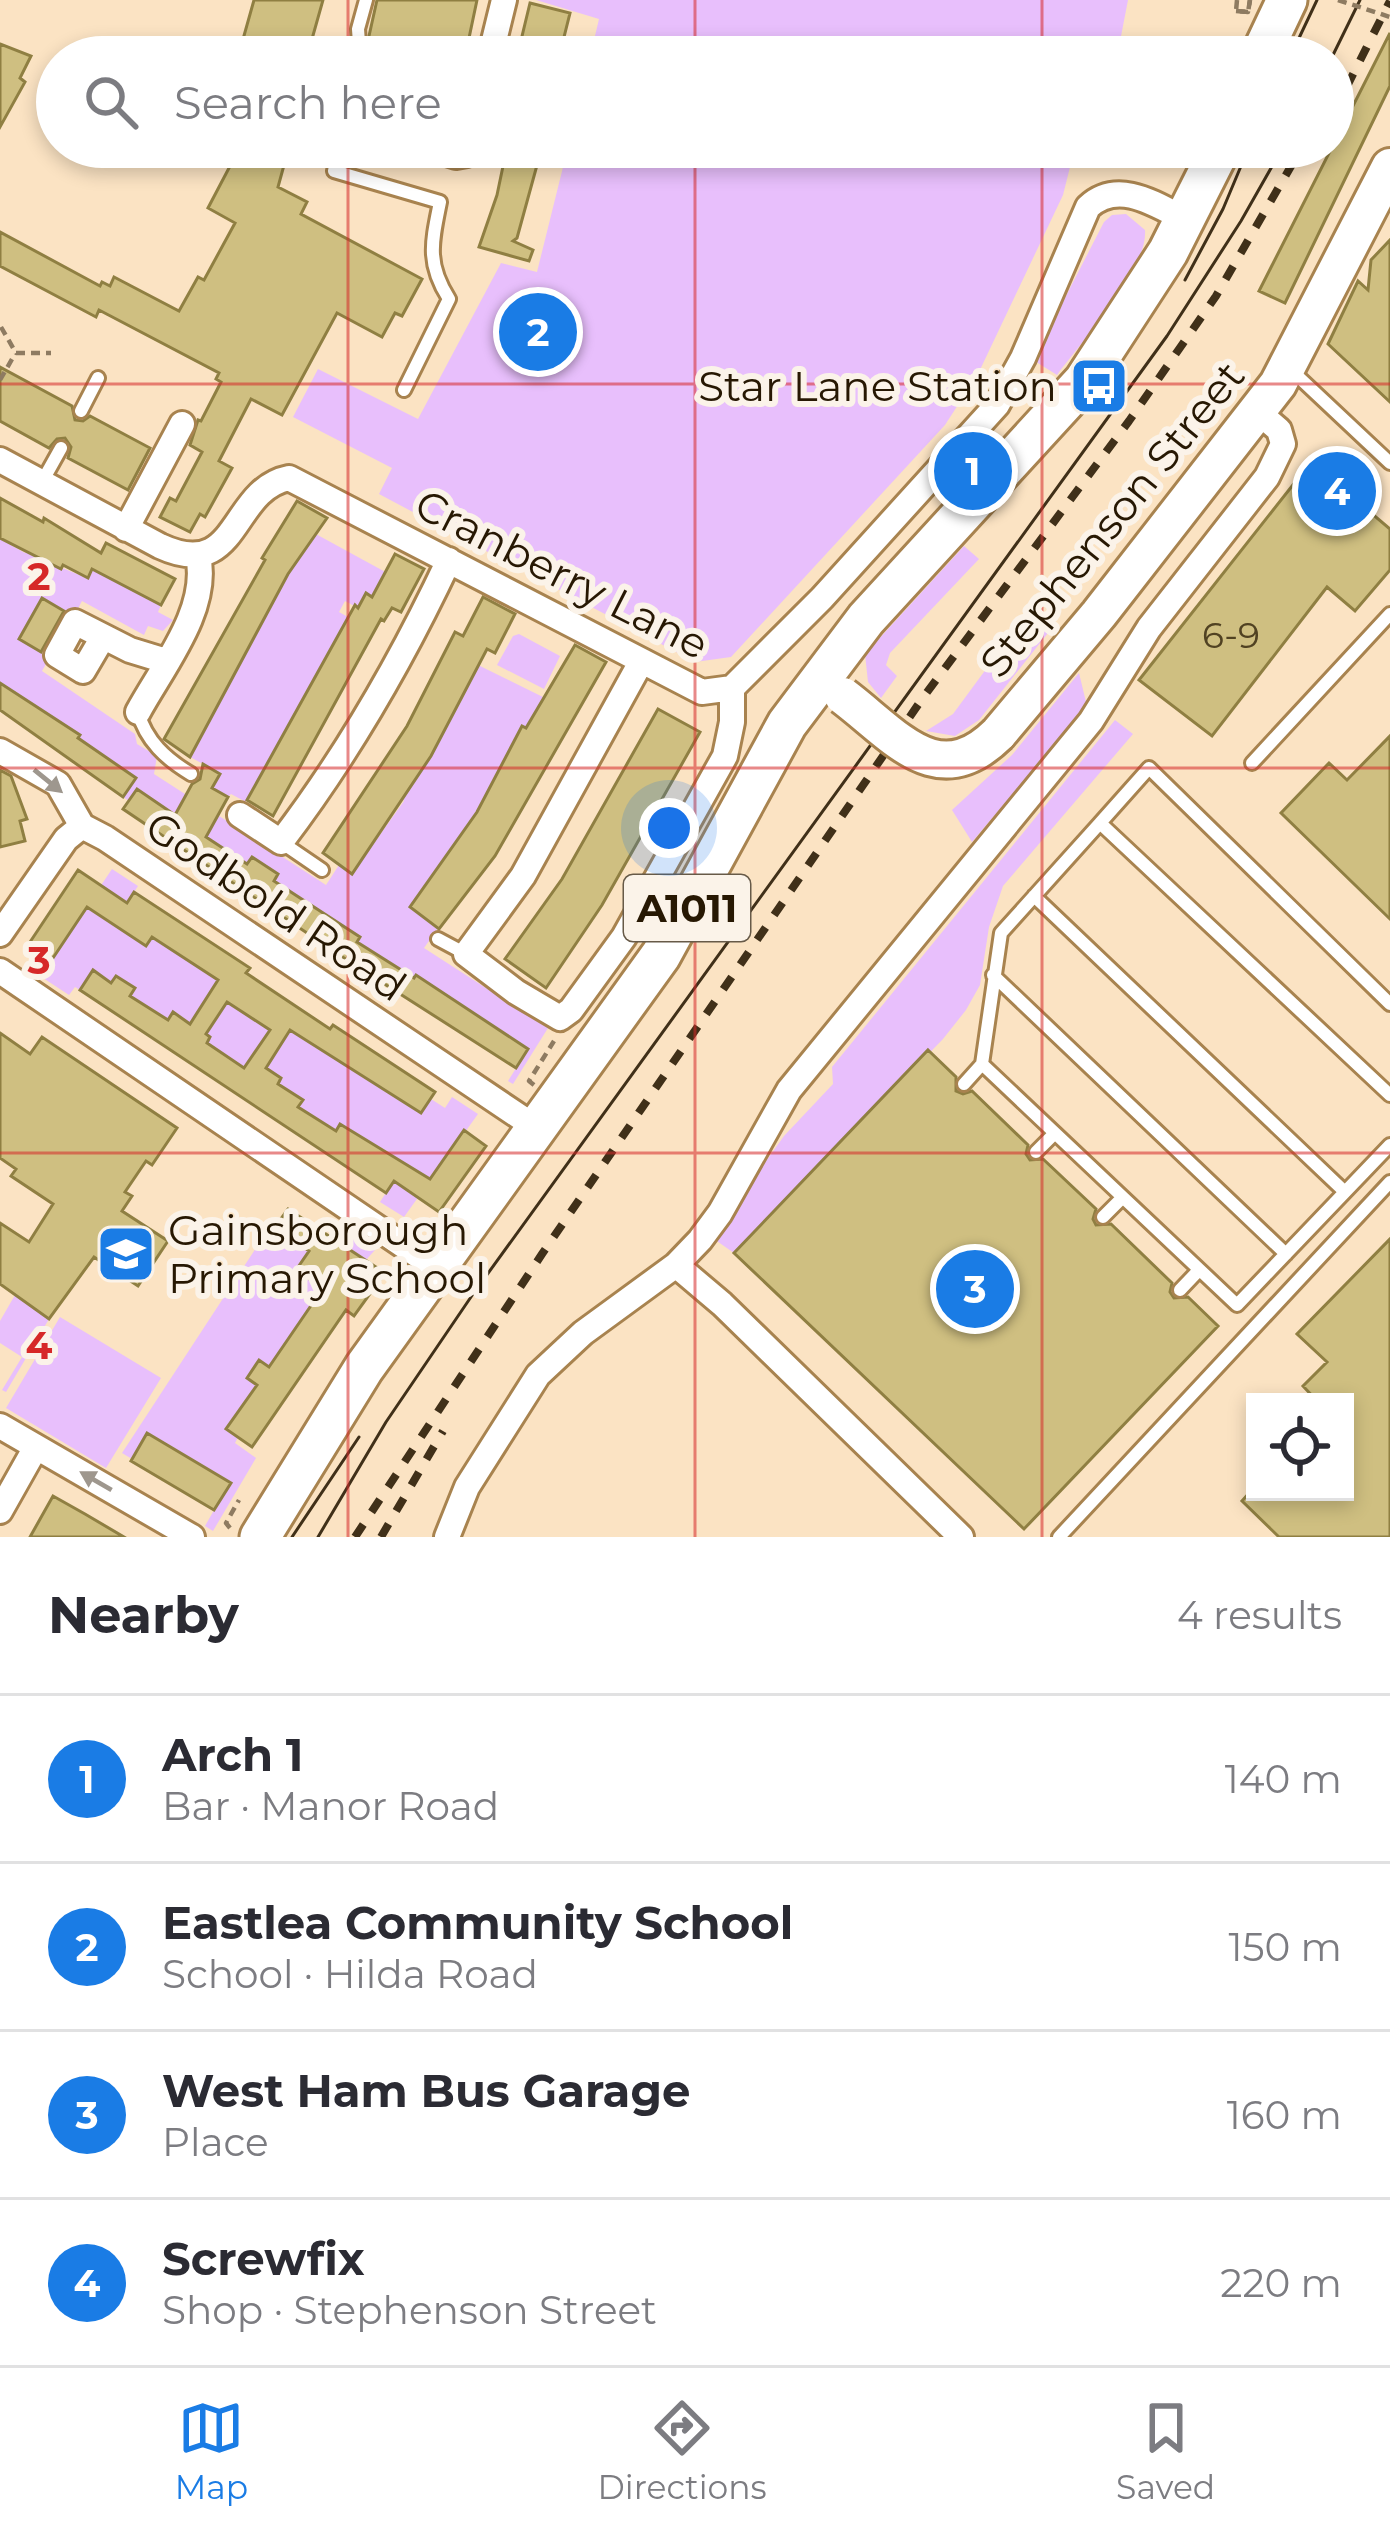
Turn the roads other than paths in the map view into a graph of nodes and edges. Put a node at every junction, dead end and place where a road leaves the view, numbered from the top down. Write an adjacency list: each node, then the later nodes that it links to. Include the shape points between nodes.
1 (366, 0): 4 (lane)
2 (504, 0): 5 (street)
3 (1287, 0): 6 (main road)
4 (358, 36)
5 (495, 36)
6 (1270, 36)
7 (1390, 167): 11 (main road, Stephenson Street)
8 (335, 168): 13 (lane, via 440,202 434,276 449,299)
9 (1211, 168): 10 (main road, A1011)
10 (1186, 220): 28 (main road, A1011, via 1075,393 898,583); 29 (street, Cranberry Lane, via 1117,193 1088,207 997,405)
11 (1289, 368): 15 (main road, Stephenson Street); 19 (lane)
12 (98, 379): 14 (lane)
13 (404, 390)
14 (82, 411)
15 (1258, 412): 28 (main road, Stephenson Street, bridge, via 998,734 969,758 931,759); 58 (street, via 1283,444 1267,477 1149,628 1091,721 789,1090 720,1214)
16 (182, 424): 21 (street)
17 (62, 448): 20 (lane)
18 (0, 460): 20 (street)
19 (1390, 463)
20 (41, 483): 21 (street)
21 (126, 529): 22 (street, via 178,555)
22 (198, 556): 23 (street, Cranberry Lane, via 221,546 273,481 289,478); 26 (street, via 198,601)
23 (449, 560): 27 (street, Cranberry Lane); 37 (street, via 341,763)
24 (1390, 614): 32 (lane)
25 (103, 638): 26 (street)
26 (166, 662): 30 (street)
27 (641, 662): 29 (street, Cranberry Lane, via 701,692); 42 (street, via 523,876)
28 (832, 687): 49 (main road, A1011, via 769,754 661,955)
29 (732, 688): 42 (street, via 725,756 624,937 571,1010 560,1018)
30 (138, 712): 33 (lane, via 144,733)
31 (0, 751): 36 (street, one-way to 36, via 58,784)
32 (1252, 763)
33 (191, 774)
34 (240, 814): 37 (street)
35 (1100, 823): 39 (lane); 45 (lane, via 1149,768); 48 (lane)
36 (82, 826): 40 (street, Godbold Road); 49 (street, Godbold Road)
37 (281, 842): 38 (lane)
38 (322, 870)
39 (1034, 896): 44 (lane, via 1001,933); 54 (lane)
40 (0, 934)
41 (438, 939): 42 (lane)
42 (466, 953)
43 (0, 970): 59 (street)
44 (993, 975): 46 (lane); 57 (lane)
45 (1390, 1004)
46 (982, 1064): 47 (lane); 50 (lane)
47 (964, 1084)
48 (1390, 1095)
49 (542, 1110): 59 (main road, A1011)
50 (1054, 1134): 52 (lane); 55 (lane)
51 (1390, 1145): 54 (lane)
52 (1036, 1152)
53 (1390, 1182): 69 (lane)
54 (1345, 1192): 57 (lane)
55 (1122, 1198): 56 (lane); 60 (lane)
56 (1103, 1217)
57 (1286, 1254): 60 (lane, via 1237,1305)
58 (676, 1265): 67 (street, via 538,1375 467,1486); 68 (street, via 714,1311)
59 (438, 1269): 65 (main road, A1011)
60 (1199, 1270): 61 (lane)
61 (1180, 1290)
62 (0, 1426): 63 (street)
63 (36, 1447): 64 (street); 66 (street, one-way to 63)
64 (0, 1510)
65 (245, 1533)
66 (192, 1537)
67 (447, 1537)
68 (961, 1537)
69 (1059, 1537)

